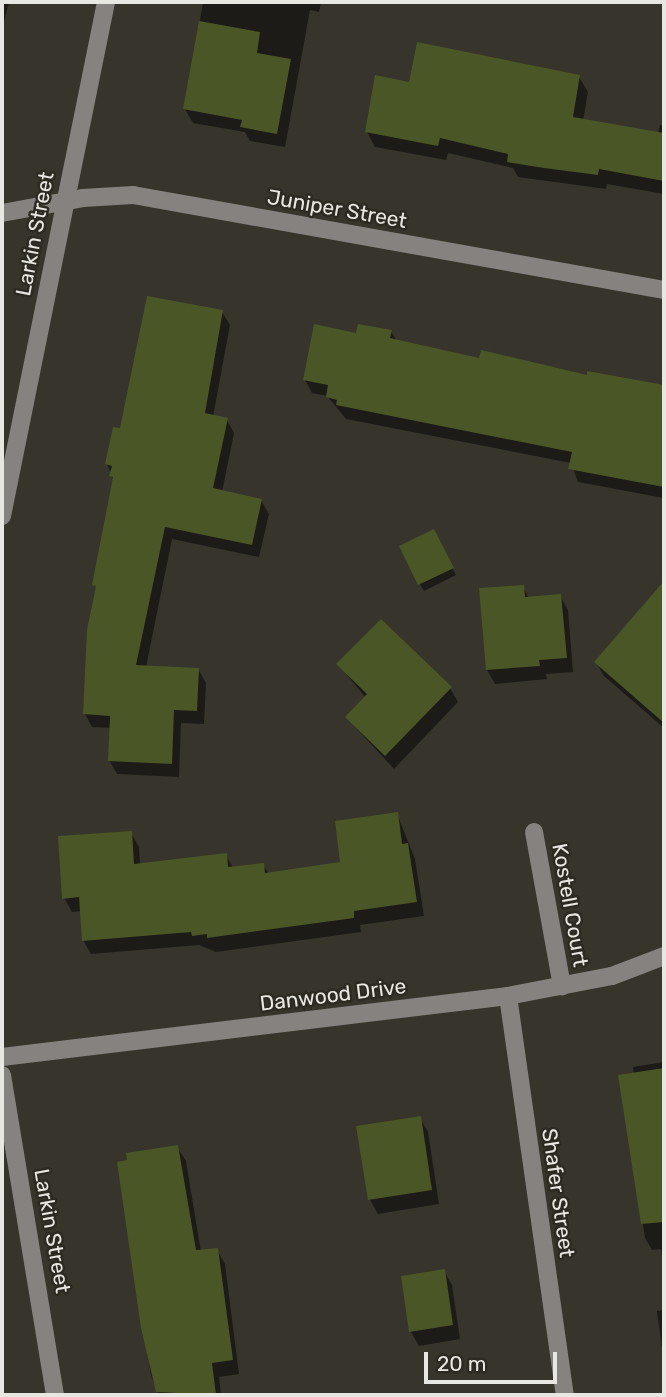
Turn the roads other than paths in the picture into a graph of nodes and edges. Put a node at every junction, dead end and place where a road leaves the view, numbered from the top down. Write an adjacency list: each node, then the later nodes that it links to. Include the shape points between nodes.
1 (106, 2): 2 (street, Larkin Street)
2 (65, 201): 3 (street, Juniper Street); 4 (street, Juniper Street, via 133,195); 5 (street, Larkin Street)
3 (2, 213)
4 (664, 290)
5 (2, 516)
6 (534, 832): 8 (street, Kostell Court)
7 (664, 956): 8 (street, Danwood Drive, via 612,976)
8 (562, 986): 9 (street, Danwood Drive)
9 (508, 996): 10 (street, Danwood Drive); 13 (street, Shafer Street)
10 (2, 1057)
11 (2, 1075): 12 (street, Larkin Street)
12 (55, 1395)
13 (565, 1395)

